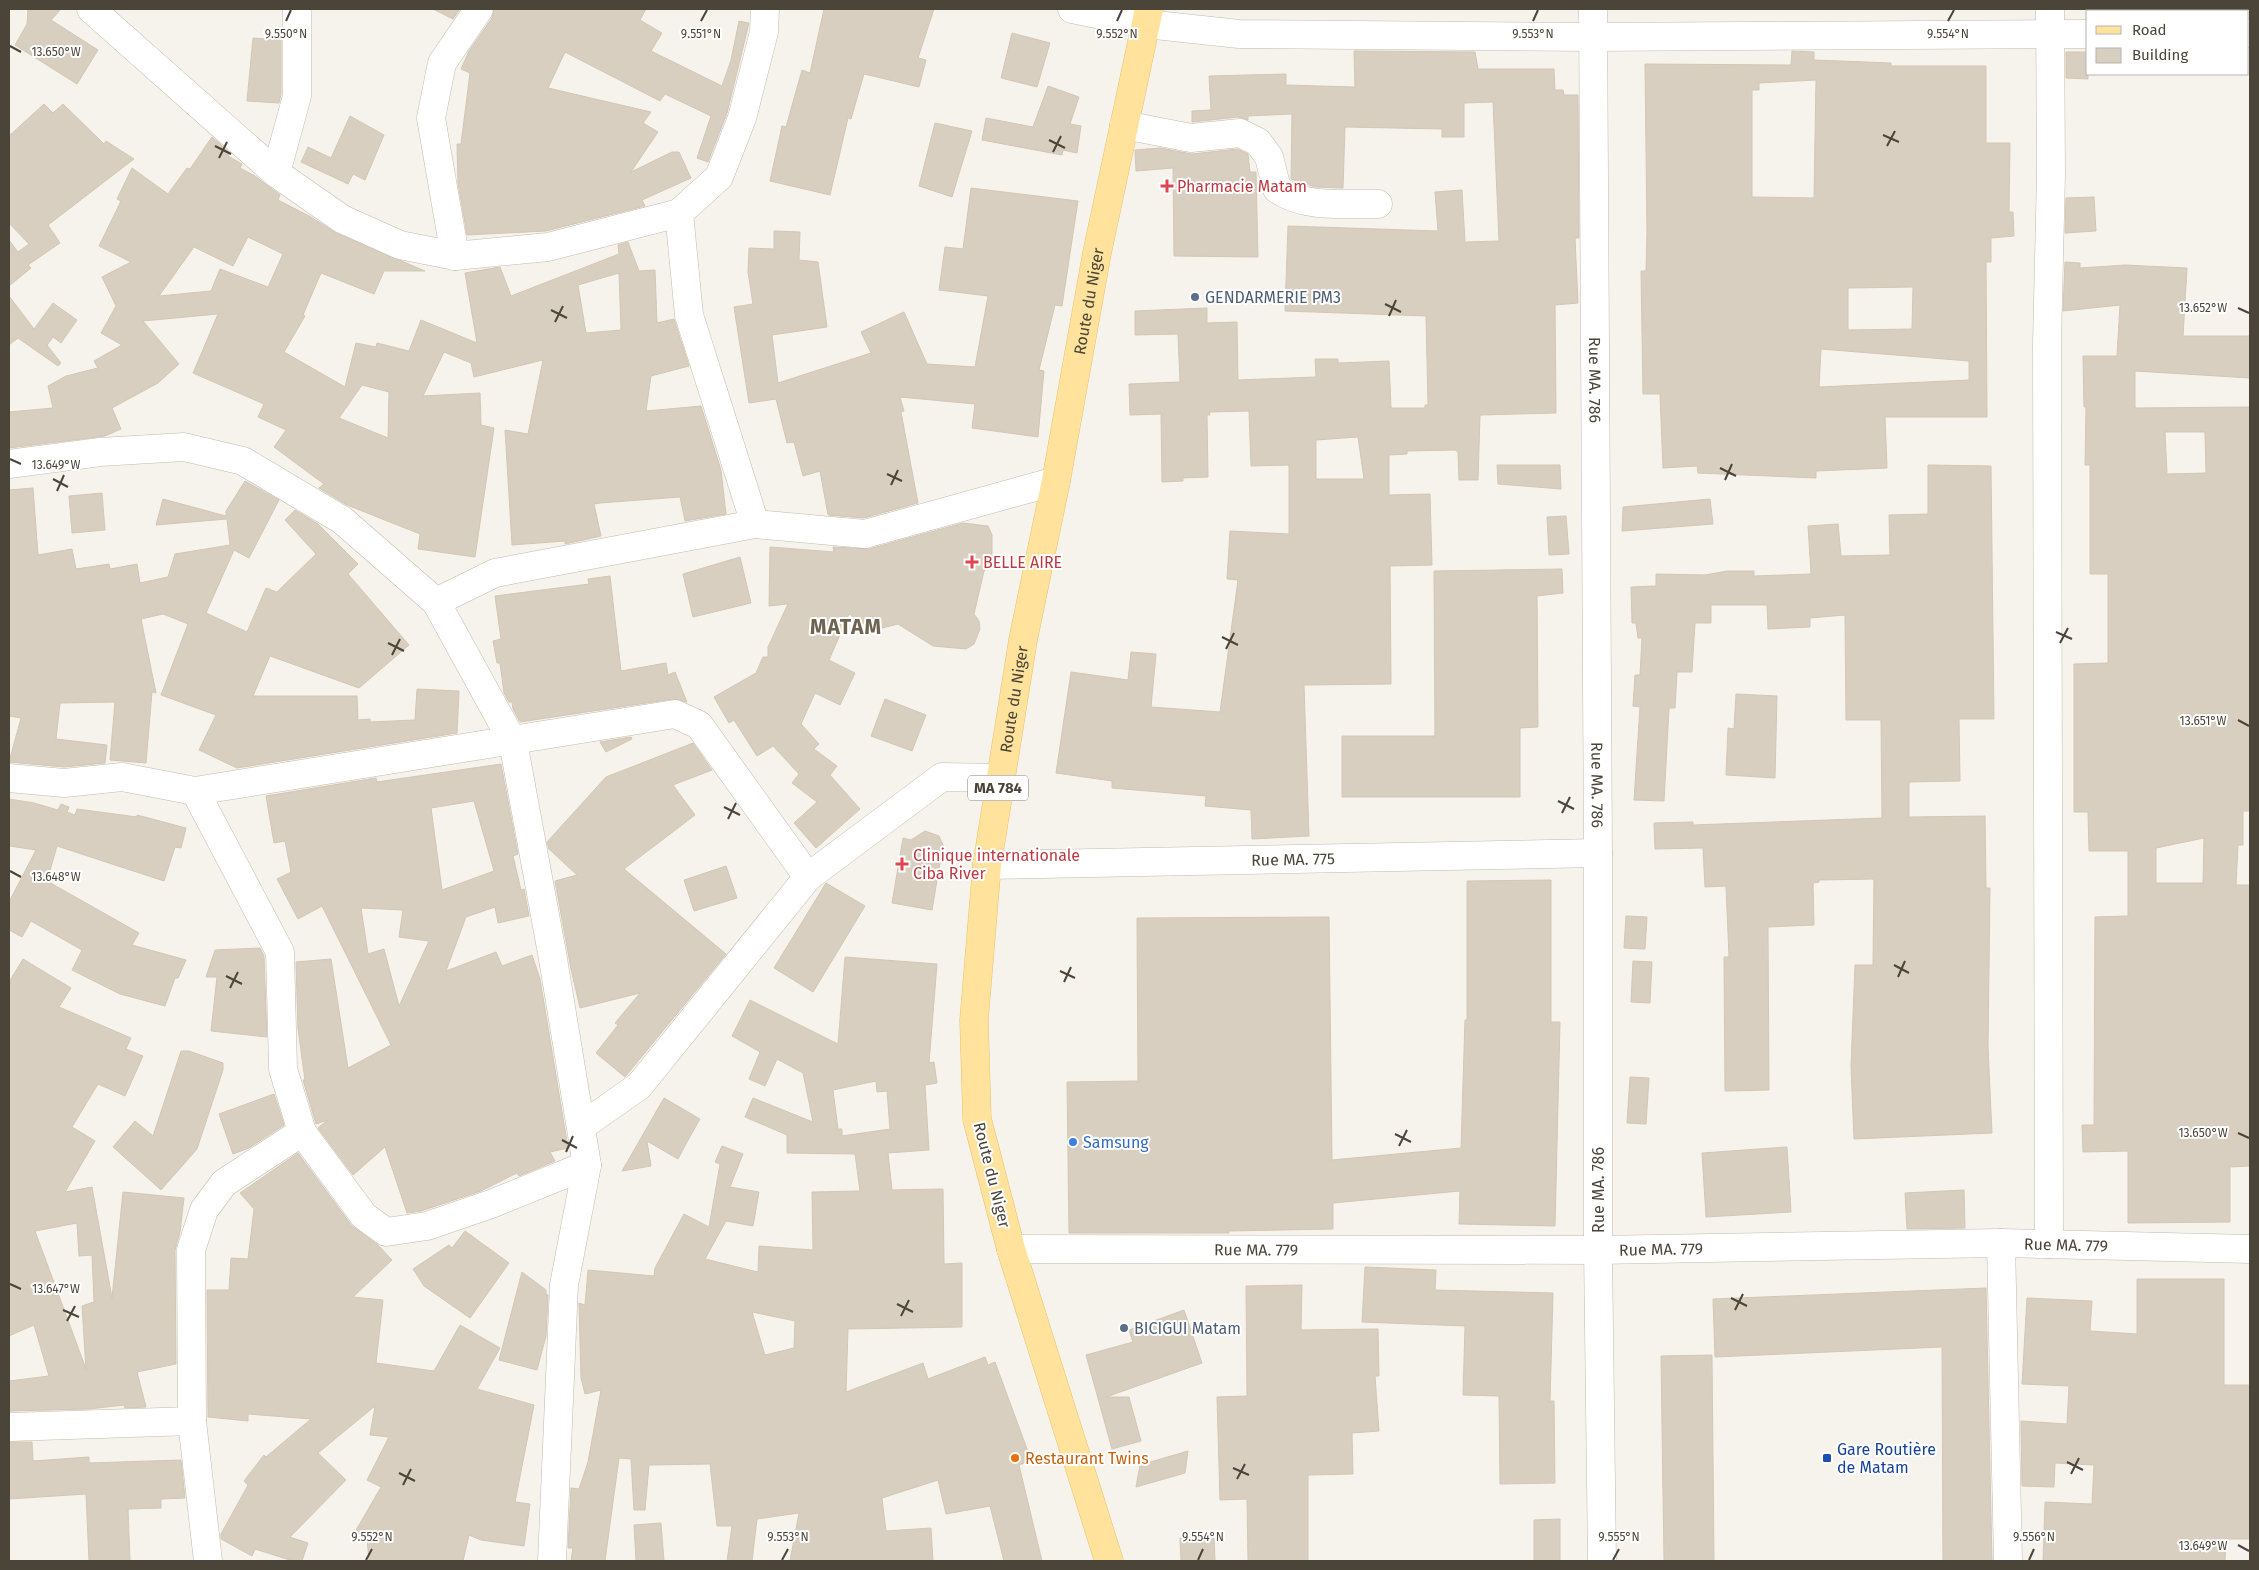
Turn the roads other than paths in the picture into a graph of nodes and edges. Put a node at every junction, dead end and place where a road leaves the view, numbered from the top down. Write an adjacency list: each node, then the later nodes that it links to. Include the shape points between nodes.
1 (92, 9): 12 (street)
2 (297, 9): 12 (street, via 297,96)
3 (479, 9): 15 (street, via 442,63 431,118)
4 (765, 9): 14 (street, via 764,32 742,118 719,177)
5 (1072, 9): 7 (street)
6 (1593, 9): 10 (street, Rue MA. 786)
7 (1147, 16): 10 (street, via 1238,34); 11 (main road, Route du Niger / MA 784)
8 (2050, 21): 9 (street); 10 (street); 31 (street, via 2047,344)
9 (2086, 33)
10 (1592, 36): 24 (street, Rue MA. 786)
11 (1124, 125): 13 (street, via 1191,138 1240,133 1258,142 1269,157 1277,190 1288,196 1301,202); 17 (main road, Route du Niger / MA 784, via 1097,253)
12 (276, 173): 15 (street, via 342,219 400,245)
13 (1378, 204)
14 (679, 213): 15 (street, via 548,247); 18 (street, via 689,315)
15 (455, 256)
16 (9, 464): 19 (street, via 100,452 184,447 243,461 342,520)
17 (1056, 481): 18 (street, via 866,534); 22 (main road, Route du Niger / MA 784, via 1023,640)
18 (755, 524): 19 (street, via 495,573)
19 (436, 602): 20 (street)
20 (512, 742): 23 (street); 26 (street, via 675,714 699,725); 27 (street)
21 (9, 778): 23 (street, via 64,783 122,777)
22 (1000, 778): 25 (main road, Route du Niger / MA 784); 26 (street, via 942,777)
23 (195, 791): 28 (street, via 280,952 283,1069)
24 (1598, 853): 25 (street, Rue MA. 775); 34 (street, Rue MA. 786)
25 (987, 865): 32 (main road, Route du Niger / MA 784, via 974,1020 977,1119)
26 (808, 877): 27 (street, via 639,1086)
27 (582, 1126): 29 (street)
28 (302, 1132): 29 (street, via 364,1216 386,1232 427,1226); 35 (street, via 224,1182 204,1210 191,1250)
29 (587, 1165): 38 (street, via 564,1285)
30 (2002, 1243): 31 (street, Rue MA. 779); 34 (street, Rue MA. 779); 41 (street)
31 (2049, 1244): 33 (street, Rue MA. 779)
32 (1011, 1249): 34 (street, Rue MA. 779); 39 (main road, Route du Niger / MA 784)
33 (2250, 1249)
34 (1598, 1250): 40 (street, Rue MA. 786)
35 (192, 1421): 36 (street); 37 (street)
36 (9, 1427)
37 (208, 1561)
38 (552, 1561)
39 (1109, 1561)
40 (1602, 1561)
41 (2008, 1561)

